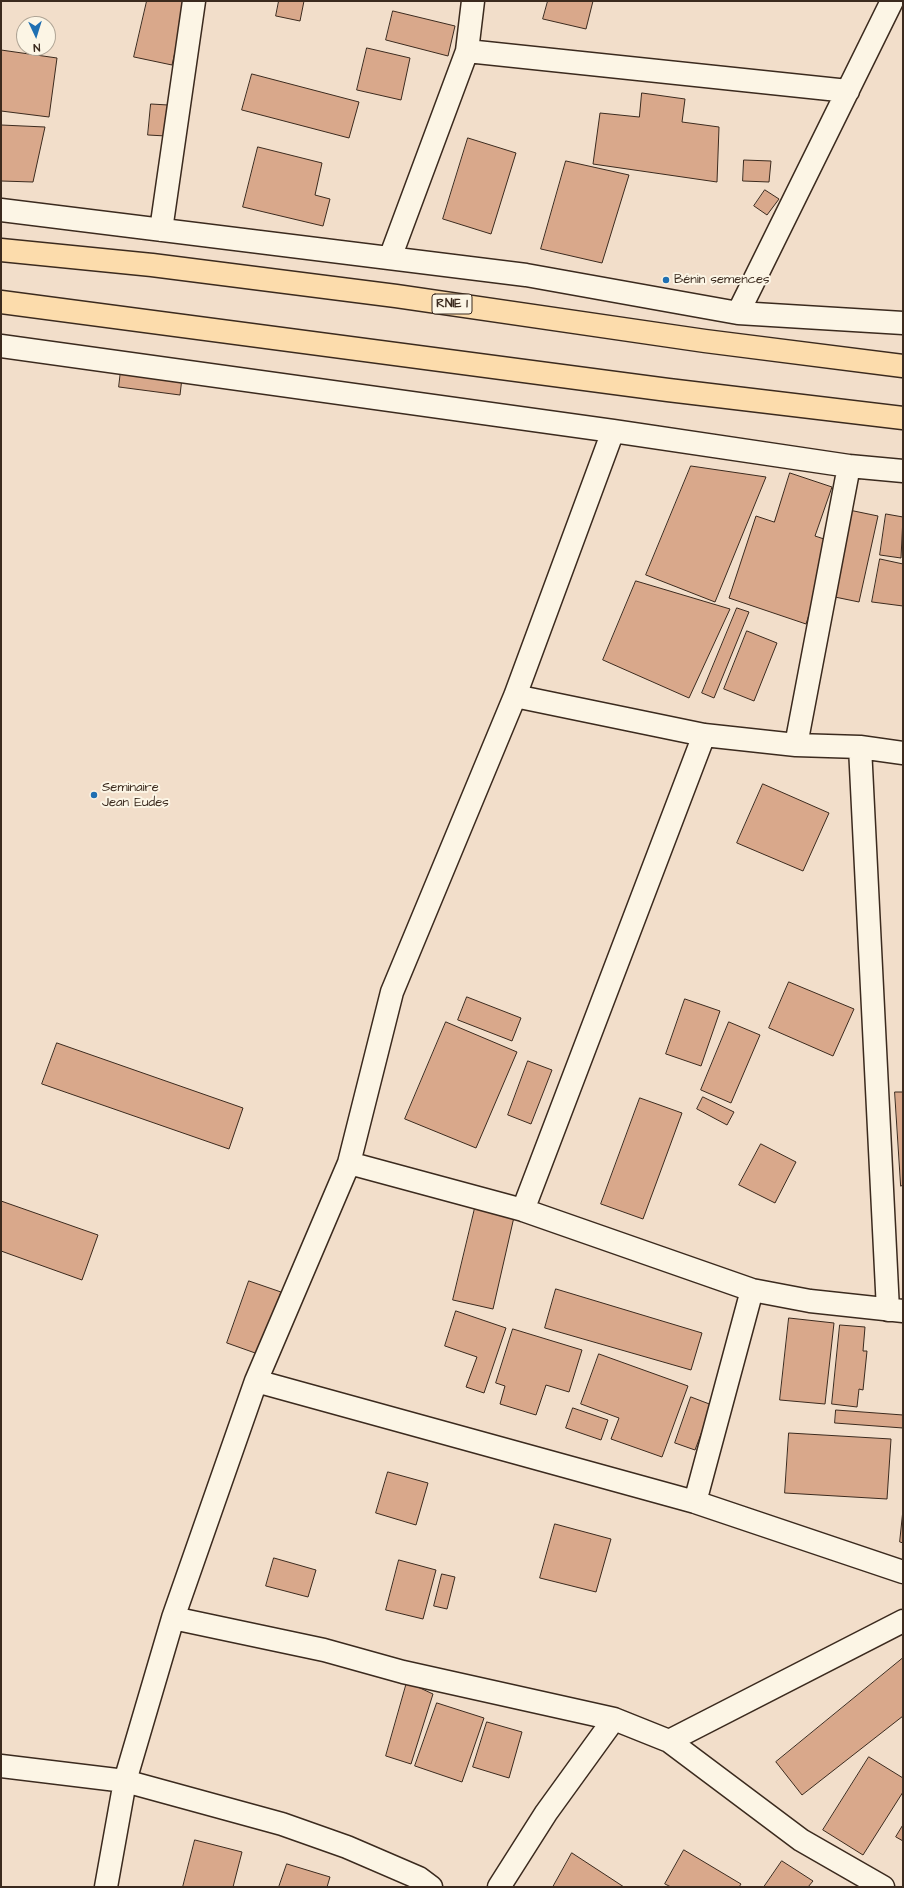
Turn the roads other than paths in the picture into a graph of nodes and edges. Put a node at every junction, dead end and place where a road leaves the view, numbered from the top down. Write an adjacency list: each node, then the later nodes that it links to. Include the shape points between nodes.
1 (194, 1): 7 (street)
2 (473, 1): 4 (street)
3 (892, 1): 5 (street)
4 (467, 51): 5 (street); 9 (street)
5 (848, 91): 11 (street)
6 (1, 210): 7 (street)
7 (161, 230): 9 (street)
8 (1, 250): 14 (highway, RNIE 1, via 152,265 396,296 705,341)
9 (390, 258): 11 (street, via 526,275)
10 (1, 302): 15 (highway, via 660,389)
11 (738, 313): 12 (street)
12 (903, 323)
13 (1, 346): 16 (street)
14 (903, 366)
15 (903, 418)
16 (613, 430): 17 (street); 19 (street)
17 (849, 466): 18 (street); 21 (street)
18 (903, 471)
19 (515, 696): 20 (street); 24 (street, via 392,992)
20 (704, 735): 21 (street); 25 (street)
21 (796, 746): 22 (street)
22 (860, 747): 23 (street); 27 (street)
23 (903, 753)
24 (349, 1163): 25 (street); 28 (street)
25 (523, 1210): 26 (street)
26 (752, 1290): 27 (street, via 810,1301); 29 (street)
27 (895, 1310)
28 (256, 1381): 29 (street); 31 (street)
29 (696, 1502): 30 (street)
30 (903, 1572)
31 (173, 1618): 33 (street, via 324,1650 403,1672); 36 (street)
32 (903, 1621): 34 (street)
33 (614, 1719): 34 (street); 39 (street, via 546,1813)
34 (670, 1741): 40 (street, via 801,1840)
35 (1, 1766): 36 (street)
36 (125, 1781): 37 (street); 38 (street, via 282,1824 348,1847 419,1878)
37 (106, 1887)
38 (431, 1887)
39 (499, 1887)
40 (883, 1887)

